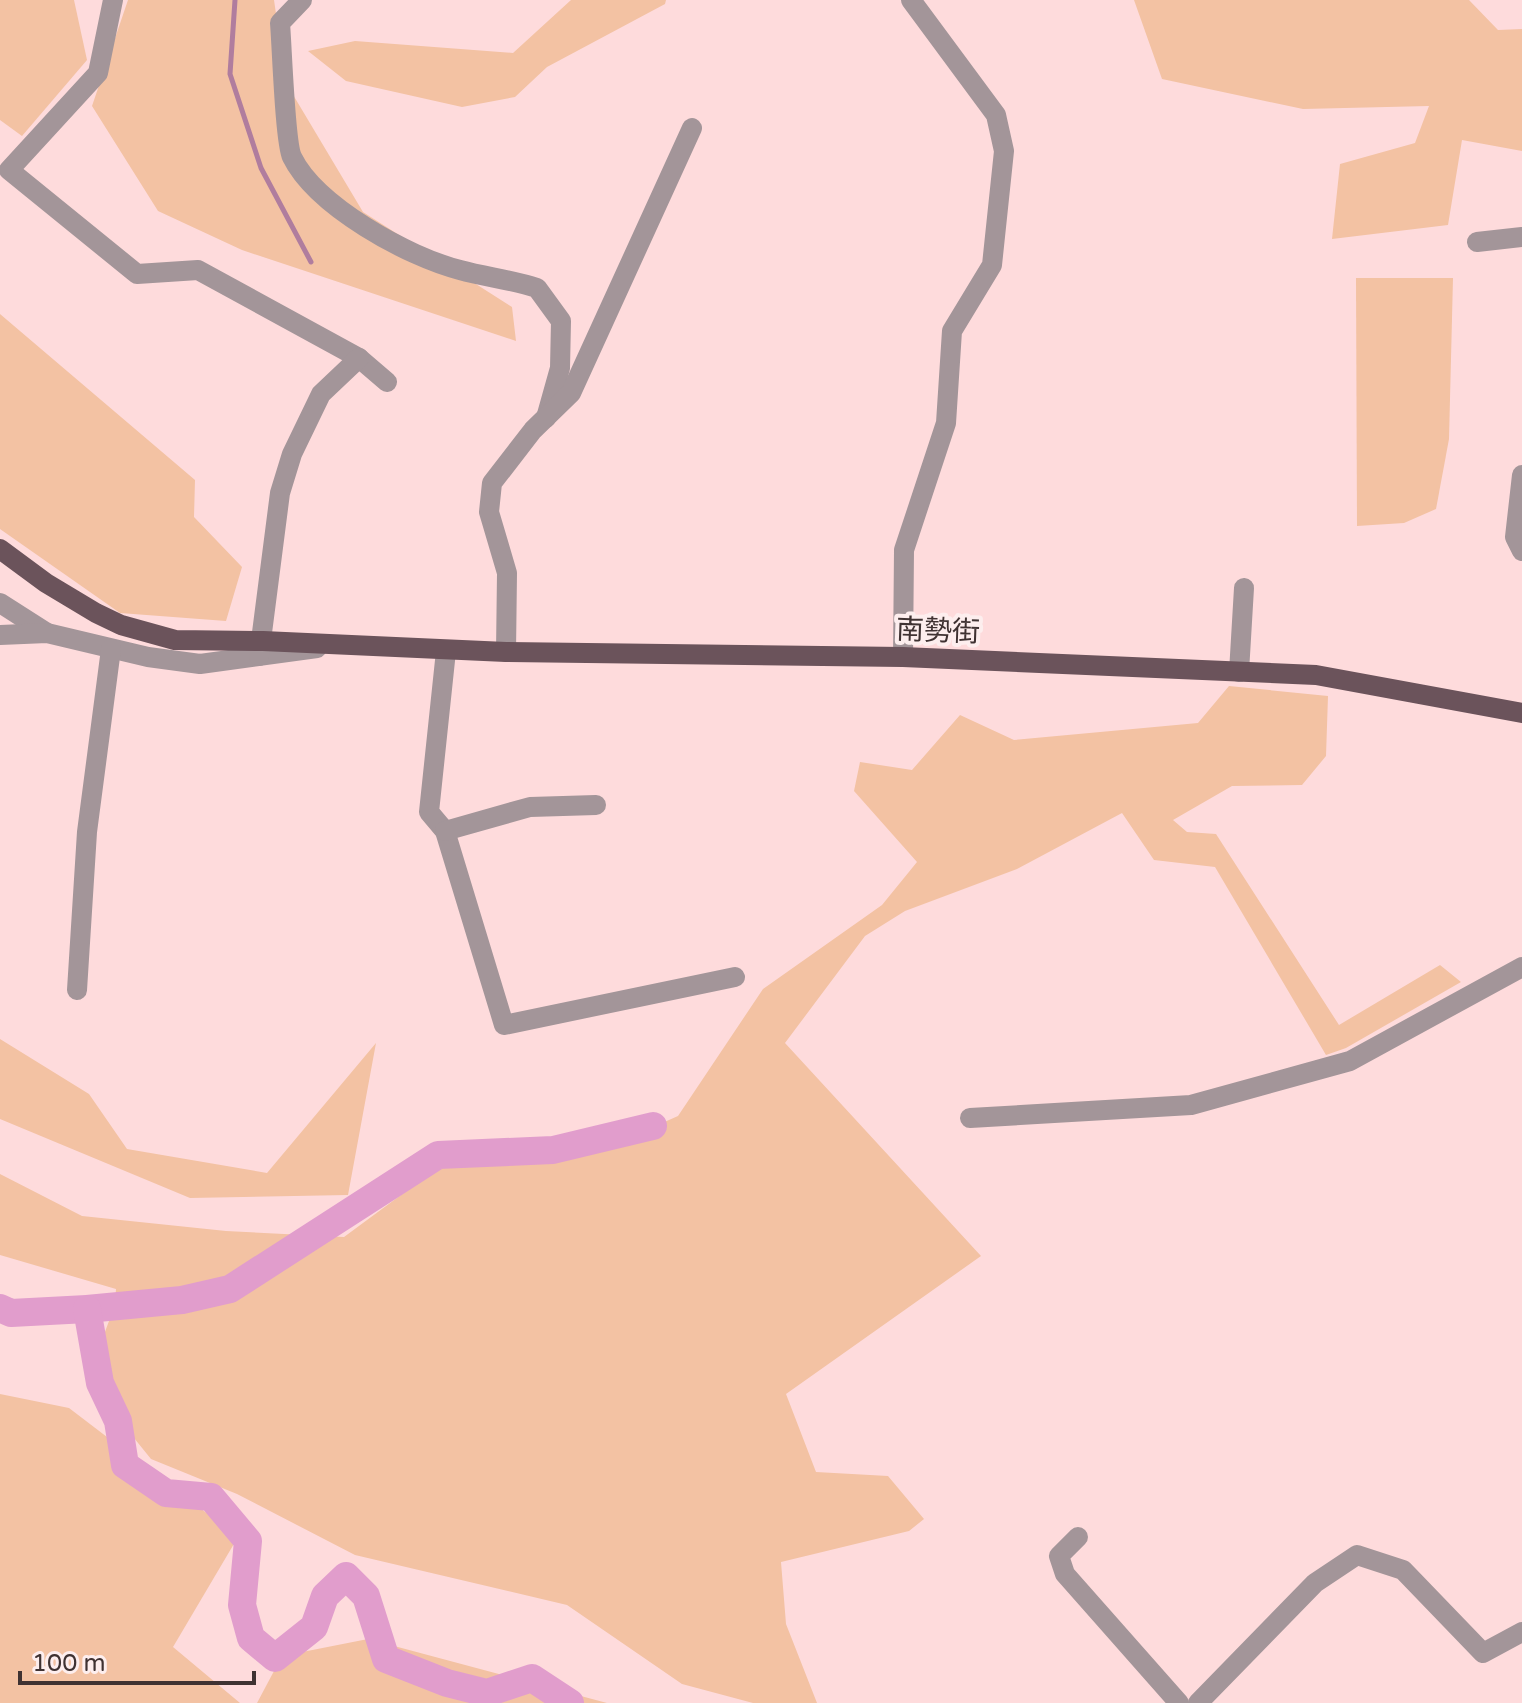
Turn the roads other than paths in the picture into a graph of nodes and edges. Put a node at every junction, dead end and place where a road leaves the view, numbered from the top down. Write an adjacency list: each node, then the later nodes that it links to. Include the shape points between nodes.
1 (113, 0): 7 (street, via 98,73 9,170 137,274 198,270)
2 (302, 0): 9 (street, via 280,23 291,154 315,190 416,254 537,288 561,321 560,368)
3 (911, 0): 21 (street, via 996,115 1004,151 992,265 952,331 946,423 904,550)
4 (692, 128): 9 (street, via 571,393)
5 (1522, 237): 6 (street)
6 (1477, 242)
7 (359, 358): 8 (street); 18 (street, via 321,394 292,454 280,493)
8 (387, 382)
9 (546, 418): 20 (street, via 492,483 489,512 507,573)
10 (1522, 475): 12 (street, via 1515,537)
11 (0, 549): 18 (main road, 南勢街, via 46,583 121,625 175,640)
12 (1522, 551)
13 (1244, 588): 22 (street)
14 (0, 603): 15 (street)
15 (47, 633): 16 (street); 17 (street)
16 (0, 635)
17 (111, 649): 18 (street, via 200,664); 28 (street, via 87,832)
18 (261, 649): 19 (main road, 南勢街, via 349,644)
19 (446, 651): 20 (main road, 南勢街); 25 (street, via 429,812)
20 (506, 652): 21 (main road, 南勢街)
21 (903, 657): 22 (main road, 南勢街)
22 (1239, 672): 23 (main road, 南勢街, via 1316,675)
23 (1522, 713)
24 (596, 805): 25 (street, via 530,807)
25 (445, 831): 27 (street, via 504,1025)
26 (1522, 967): 29 (street, via 1350,1061 1191,1105)
27 (735, 977)
28 (77, 990)
29 (970, 1118)
30 (1078, 1537): 32 (street, via 1059,1556 1065,1574)
31 (1522, 1632): 33 (street, via 1483,1653 1403,1570 1357,1555 1315,1583)
32 (1179, 1703)
33 (1198, 1703)

